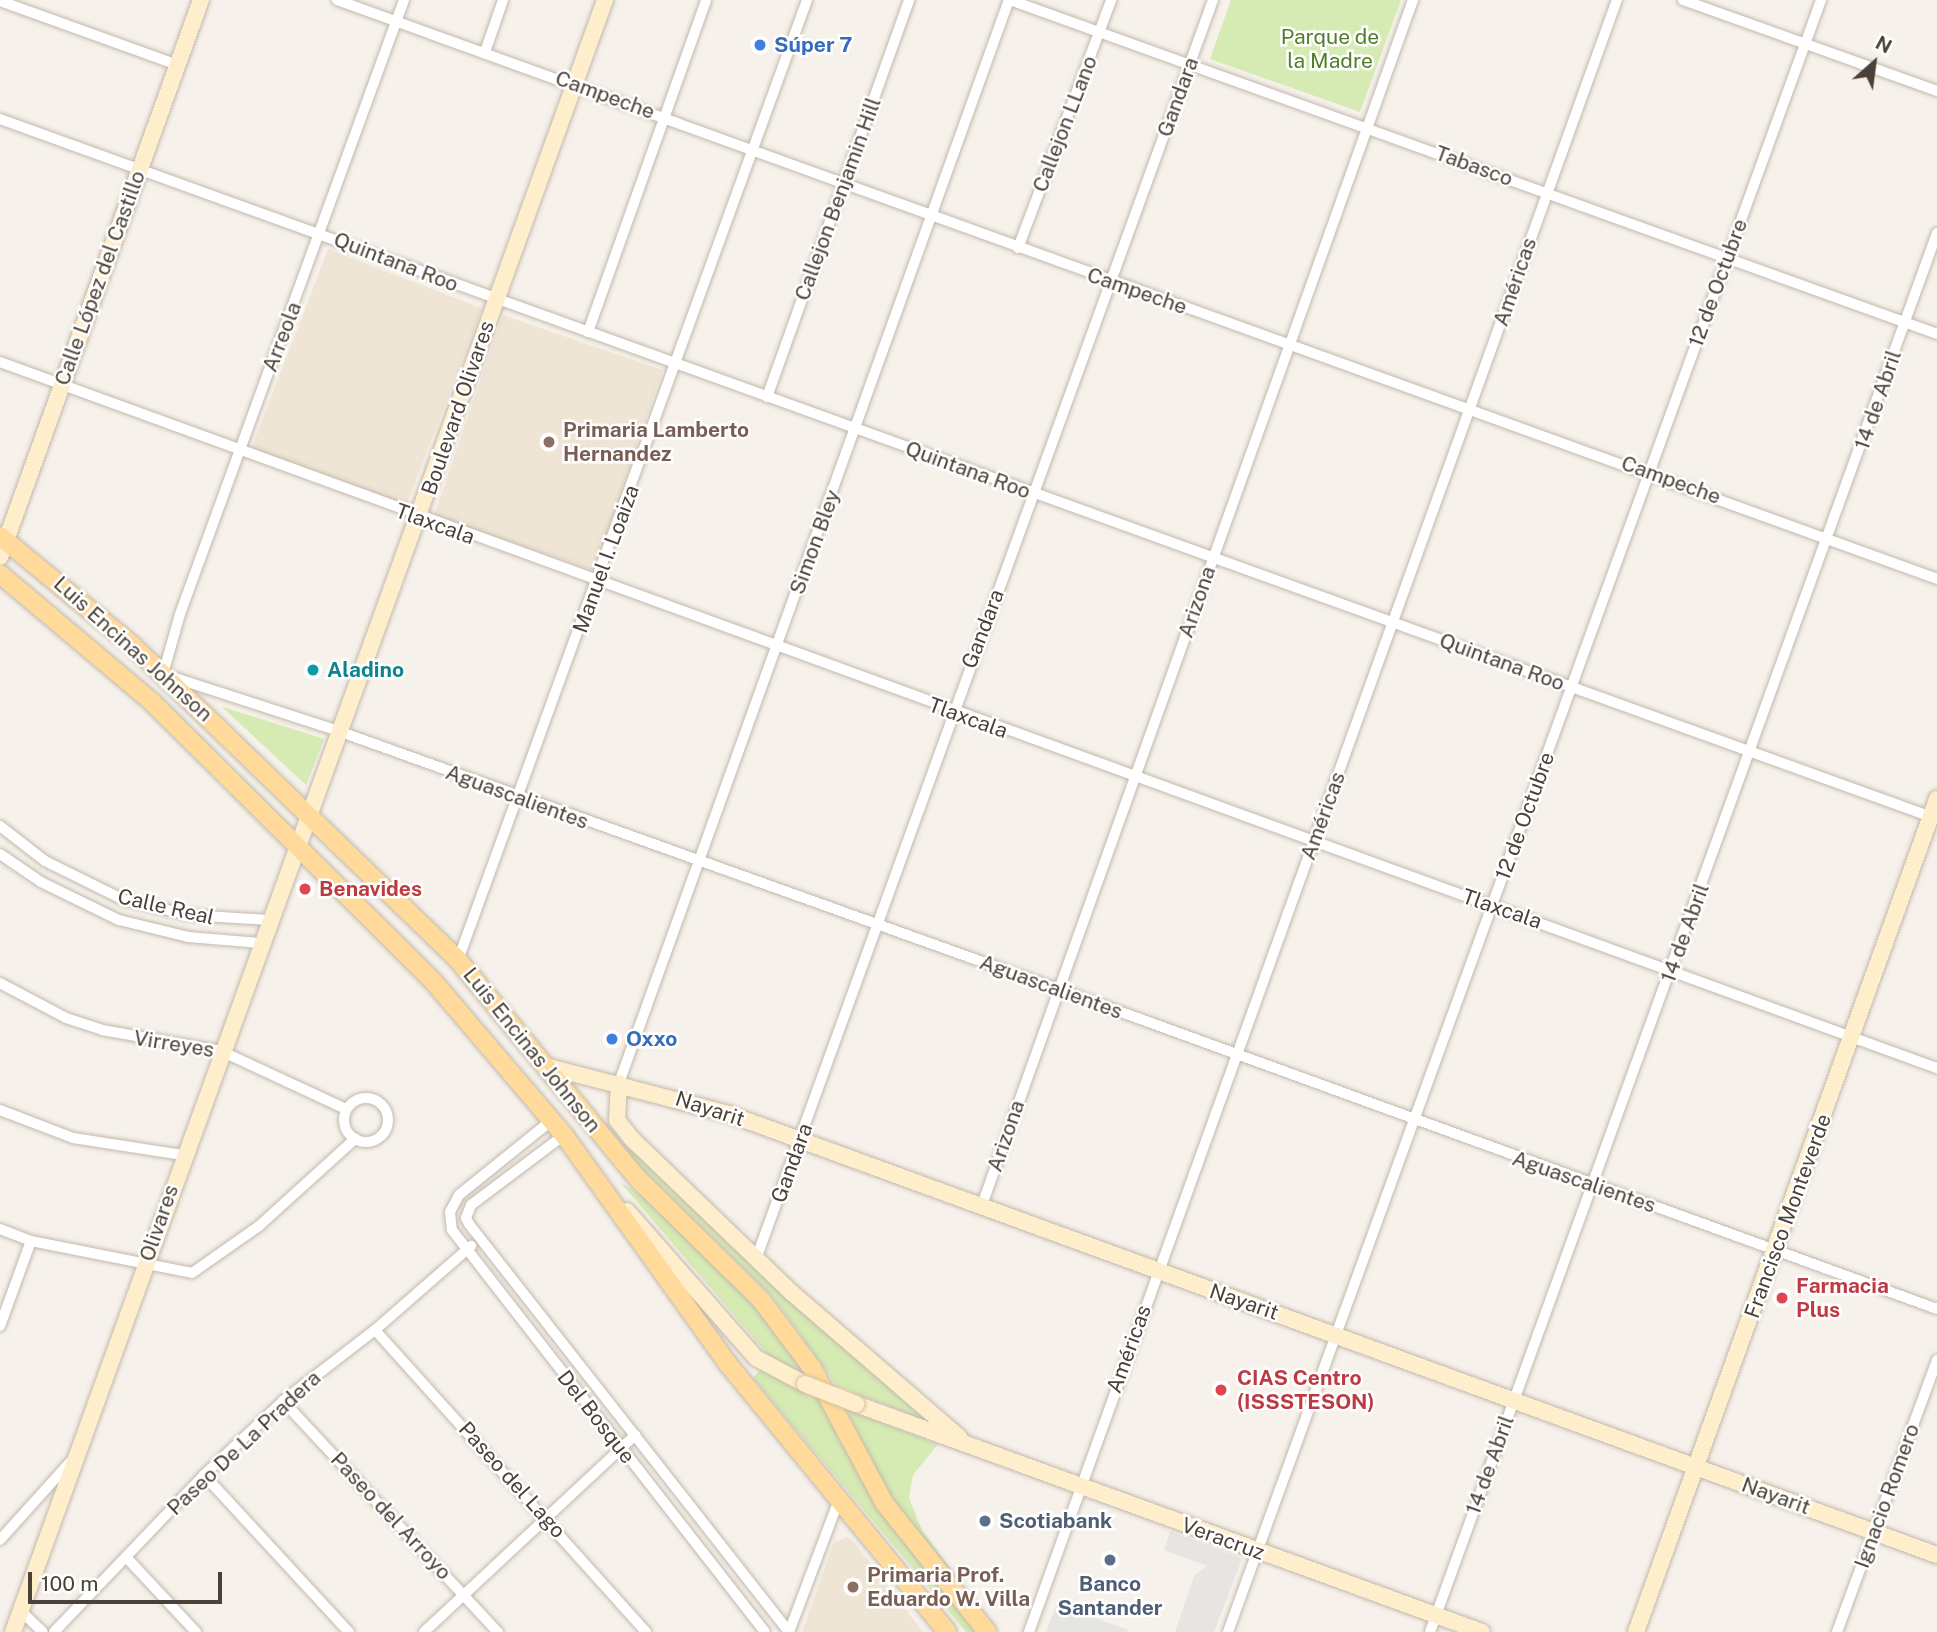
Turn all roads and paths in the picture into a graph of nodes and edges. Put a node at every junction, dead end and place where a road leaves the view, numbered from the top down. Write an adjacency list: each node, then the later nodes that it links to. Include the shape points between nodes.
1 (201, 0): 21 (street, Calle López del Castillo)
2 (337, 0): 17 (street, Campeche)
3 (404, 0): 17 (street, Arreola)
4 (503, 0): 20 (street)
5 (605, 0): 23 (street, Boulevard Olivares)
6 (706, 0): 25 (street)
7 (807, 0): 28 (street, Manuel I. Loaiza)
8 (909, 0): 30 (street, Callejon Benjamin Hill)
9 (1010, 0): 18 (street, Tabasco); 32 (street, Simon Bley)
10 (1111, 0): 18 (street, Callejon LLano)
11 (1213, 0): 22 (street, Gandara)
12 (1413, 0): 27 (street, Arizona)
13 (1617, 0): 31 (street, Américas)
14 (1683, 0): 19 (street)
15 (1821, 0): 19 (street, 12 de Octubre)
16 (0, 1): 21 (street)
17 (397, 22): 20 (street, Campeche); 34 (street, Arreola)
18 (1099, 32): 22 (street, Tabasco); 35 (street, Callejon LLano)
19 (1805, 43): 24 (street); 36 (street, 12 de Octubre)
20 (485, 51): 23 (street, Campeche)
21 (178, 65): 29 (street, Calle López del Castillo)
22 (1189, 66): 27 (street, Tabasco); 37 (street, Gandara)
23 (575, 84): 25 (street, Campeche); 38 (street, Boulevard Olivares)
24 (1937, 91)
25 (666, 117): 28 (street, Campeche); 40 (street)
26 (0, 119): 29 (street, Quintana Roo)
27 (1365, 125): 31 (street, Tabasco); 42 (street, Arizona)
28 (753, 150): 30 (street, Campeche); 44 (street, Manuel I. Loaiza)
29 (138, 170): 34 (street, Quintana Roo); 45 (street, Calle López del Castillo)
30 (844, 183): 32 (street, Campeche); 46 (street, Callejon Benjamin Hill)
31 (1546, 192): 36 (street, Tabasco); 47 (street, Américas)
32 (931, 215): 35 (street, Campeche); 48 (street, Simon Bley)
33 (1937, 233): 39 (street, 14 de Abril)
34 (321, 234): 38 (street, Quintana Roo); 49 (street, Arreola)
35 (1018, 248): 37 (street, Campeche)
36 (1727, 258): 39 (street, Tabasco); 50 (street, 12 de Octubre)
37 (1110, 282): 42 (street, Campeche); 51 (street, Gandara)
38 (495, 300): 40 (street, Quintana Roo); 52 (street, Boulevard Olivares)
39 (1905, 322): 41 (street, Tabasco); 54 (street, 14 de Abril)
40 (588, 332): 44 (street, Quintana Roo)
41 (1937, 334)
42 (1290, 343): 47 (street, Campeche); 56 (street, Arizona)
43 (0, 362): 45 (street, Tlaxcala)
44 (677, 364): 46 (street, Quintana Roo); 59 (street, Manuel I. Loaiza)
45 (62, 384): 49 (street, Tlaxcala); 53 (street, Calle López del Castillo)
46 (767, 397): 48 (street, Quintana Roo)
47 (1471, 409): 50 (street, Campeche); 61 (street, Américas)
48 (855, 429): 51 (street, Quintana Roo); 63 (street, Simon Bley)
49 (239, 452): 52 (street, Tlaxcala); 64 (street, Arreola)
50 (1650, 472): 54 (street, Campeche); 65 (street, 12 de Octubre)
51 (1034, 494): 56 (street, Quintana Roo); 66 (street, Gandara)
52 (419, 518): 59 (street, Tlaxcala); 67 (street, Boulevard Olivares)
53 (2, 537): 55 (street, Calle López del Castillo); 60 (main road, Luis Encinas Johnson)
54 (1828, 539): 58 (street, Campeche); 68 (street, 14 de Abril)
55 (0, 557)
56 (1211, 560): 61 (street, Quintana Roo); 69 (street, Arizona)
57 (0, 574): 62 (main road, Luis Encinas Johnson)
58 (1937, 579)
59 (596, 582): 63 (street, Tlaxcala); 70 (street, Manuel I. Loaiza)
60 (102, 617): 62 (main road); 64 (main road, Luis Encinas Johnson)
61 (1391, 622): 65 (street, Quintana Roo); 75 (street, Américas)
62 (82, 640): 76 (main road, Luis Encinas Johnson, via 152,702)
63 (777, 647): 66 (street, Tlaxcala); 78 (street, Simon Bley)
64 (163, 674): 67 (street, Aguascalientes); 72 (main road, Luis Encinas Johnson)
65 (1570, 686): 68 (street, Quintana Roo); 79 (street, 12 de Octubre)
66 (952, 712): 69 (street, Tlaxcala); 81 (street, Gandara)
67 (341, 732): 70 (street, Aguascalientes); 72 (street, Boulevard Olivares)
68 (1749, 754): 73 (street, Quintana Roo); 84 (street, 14 de Abril)
69 (1135, 778): 75 (street, Tlaxcala); 86 (street, Arizona)
70 (520, 799): 78 (street, Aguascalientes); 83 (street, Manuel I. Loaiza)
71 (1937, 799): 73 (street, Francisco Monteverde)
72 (310, 816): 76 (street, Olivares); 83 (main road, Luis Encinas Johnson)
73 (1934, 818): 87 (street, Francisco Monteverde)
74 (1, 831): 80 (street, Calle Real, via 45,861 124,900 189,915)
75 (1314, 841): 79 (street, Tlaxcala); 89 (street, Américas)
76 (295, 846): 80 (street, Olivares); 95 (main road, Luis Encinas Johnson, via 432,979)
77 (0, 854): 82 (street, Calle Real, via 41,882 119,920 197,938)
78 (698, 861): 81 (street, Aguascalientes); 92 (street, Simon Bley)
79 (1492, 906): 84 (street, Tlaxcala); 96 (street, 12 de Octubre)
80 (269, 920): 82 (street, Olivares)
81 (879, 926): 86 (street, Aguascalientes); 99 (street, Gandara)
82 (260, 943): 88 (street, Olivares)
83 (458, 960): 90 (main road, Luis Encinas Johnson)
84 (1673, 969): 87 (street, Tlaxcala); 102 (street, 14 de Abril)
85 (0, 983): 88 (street, Virreyes, via 66,1018 102,1030)
86 (1058, 989): 89 (street, Aguascalientes); 103 (street, Arizona)
87 (1852, 1038): 91 (street, Tlaxcala); 108 (street, Francisco Monteverde)
88 (221, 1051): 93 (street, Virreyes); 100 (street, Olivares)
89 (1235, 1055): 96 (street, Aguascalientes); 111 (street, Américas)
90 (545, 1066): 92 (street, Nayarit); 147 (main road, Luis Encinas Johnson, via 636,1177 762,1301 812,1368 886,1504)
91 (1937, 1068)
92 (619, 1083): 99 (street, Nayarit, via 679,1098); 109 (street, via 617,1120)
93 (346, 1109): 98 (street, via 346,1129); 98 (street, via 357,1099 372,1098 387,1114 382,1135 369,1142)
94 (0, 1110): 100 (street, via 73,1138)
95 (552, 1120): 97 (main road, Luis Encinas Johnson); 107 (street, Del Bosque, via 459,1195 450,1222)
96 (1414, 1122): 102 (street, Aguascalientes); 115 (street, 12 de Octubre)
97 (564, 1135): 101 (main road, Luis Encinas Johnson); 105 (street, Del Bosque, via 471,1205 466,1218)
98 (355, 1139): 110 (street, via 315,1179 201,1271 181,1274)
99 (801, 1140): 103 (street, Nayarit); 109 (street, Gandara)
100 (183, 1155): 110 (street, Olivares)
101 (581, 1159): 120 (street, Veracruz, bridge, via 756,1358 805,1384); 126 (main road, Luis Encinas Johnson, via 728,1364)
102 (1593, 1185): 108 (street, Aguascalientes); 117 (street, 14 de Abril)
103 (982, 1205): 111 (street, Nayarit)
104 (0, 1229): 106 (street)
105 (479, 1240): 107 (street, Paseo De La Pradera); 119 (street, Del Bosque)
106 (31, 1241): 110 (street); 113 (street)
107 (466, 1251): 114 (street, Paseo De La Pradera); 121 (street, Del Bosque)
108 (1775, 1251): 112 (street, Aguascalientes); 123 (street, Francisco Monteverde)
109 (756, 1259): 120 (street)
110 (146, 1262): 122 (street, Olivares)
111 (1157, 1271): 115 (street, Nayarit); 125 (street, Américas)
112 (1937, 1309)
113 (0, 1326)
114 (375, 1330): 118 (street, Paseo De La Pradera); 127 (street, Paseo del Lago)
115 (1337, 1335): 117 (street, Nayarit); 130 (street, 12 de Octubre)
116 (1937, 1360): 128 (street, Ignacio Romero)
117 (1513, 1400): 123 (street, Nayarit); 135 (street, 14 de Abril)
118 (283, 1401): 124 (street, Paseo De La Pradera); 133 (street, Paseo del Arroyo)
119 (635, 1435): 121 (street); 145 (street, Del Bosque)
120 (966, 1443): 125 (street, Veracruz)
121 (621, 1448): 127 (street); 144 (street, Del Bosque)
122 (72, 1460): 129 (street); 134 (street, Olivares)
123 (1696, 1466): 128 (street, Nayarit); 151 (street, Francisco Monteverde)
124 (204, 1475): 132 (street, Paseo De La Pradera); 140 (street)
125 (1080, 1486): 130 (street, Veracruz); 148 (street, Américas)
126 (838, 1502): 145 (street); 146 (main road, Luis Encinas Johnson)
127 (547, 1517): 133 (street); 143 (street, Paseo del Lago)
128 (1873, 1532): 131 (street, Nayarit); 152 (street, Ignacio Romero)
129 (0, 1539)
130 (1256, 1551): 135 (street, Veracruz); 149 (street, 12 de Octubre)
131 (1937, 1555)
132 (126, 1557): 138 (street, Paseo De La Pradera); 139 (street)
133 (464, 1594): 141 (street); 142 (street, Paseo del Arroyo)
134 (21, 1611): 136 (street, Olivares); 137 (street)
135 (1432, 1624): 150 (street, Veracruz)
136 (13, 1632)
137 (43, 1632)
138 (54, 1632)
139 (196, 1632)
140 (349, 1632)
141 (424, 1632)
142 (498, 1632)
143 (646, 1632)
144 (765, 1632)
145 (789, 1632)
146 (947, 1632)
147 (987, 1632)
148 (1029, 1632)
149 (1228, 1632)
150 (1482, 1632)
151 (1636, 1632)
152 (1837, 1632)

